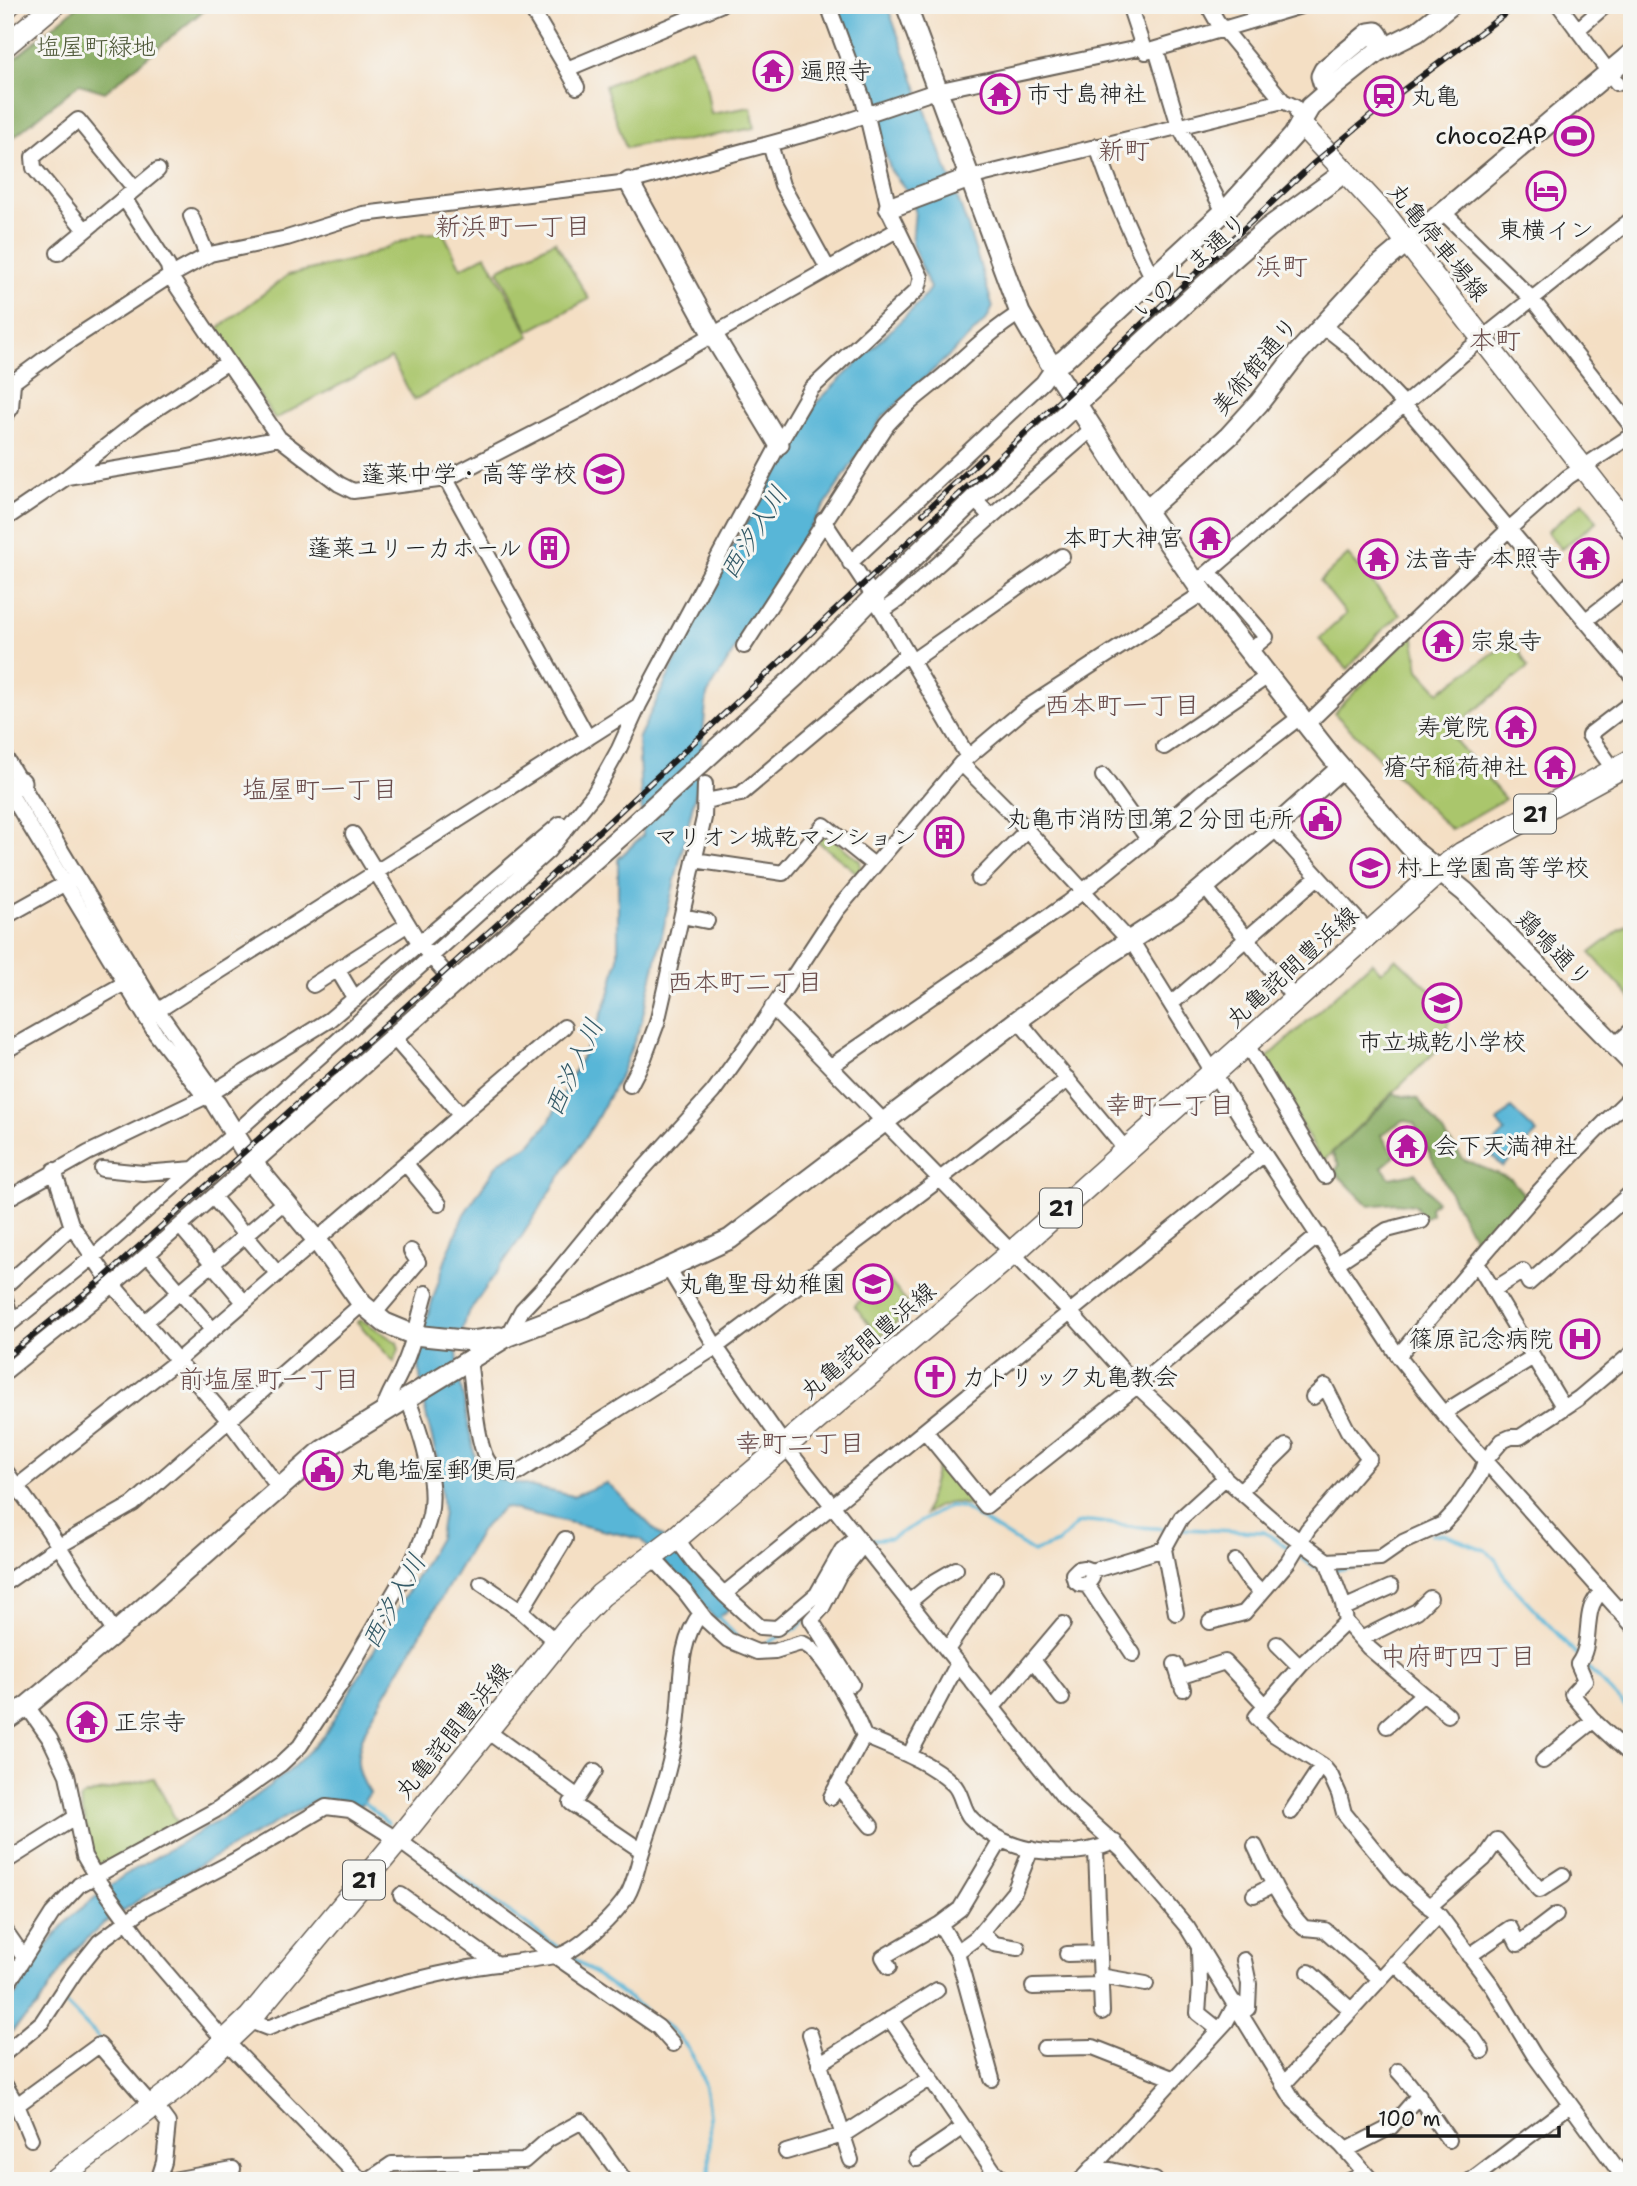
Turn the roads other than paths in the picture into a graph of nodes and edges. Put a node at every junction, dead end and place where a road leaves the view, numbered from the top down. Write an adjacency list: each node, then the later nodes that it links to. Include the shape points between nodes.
1 (9, 5): 13 (main road)
2 (54, 5): 18 (main road)
3 (529, 5): 22 (street)
4 (720, 5): 22 (street)
5 (828, 5): 28 (street)
6 (906, 5): 26 (street, 鶏鳴通り)
7 (1129, 5): 19 (street)
8 (1208, 5): 15 (street)
9 (1304, 5): 15 (street)
10 (1451, 5): 14 (street)
11 (1559, 5): 16 (street)
12 (1606, 5): 16 (street)
13 (5, 9)
14 (1427, 23): 17 (street, via 1413,30 1382,28); 20 (street)
15 (1224, 29): 19 (street); 27 (street)
16 (1577, 30): 23 (street)
17 (1372, 32): 20 (street, via 1381,38); 24 (street)
18 (5, 47)
19 (1149, 48): 26 (street); 30 (street)
20 (1377, 52): 24 (street)
21 (1632, 53): 23 (street, 美術館通り)
22 (567, 69): 25 (street)
23 (1613, 77): 40 (street, 美術館通り)
24 (1327, 80): 29 (street, via 1308,96)
25 (577, 87)
26 (930, 92): 28 (street); 35 (street, 鶏鳴通り)
27 (1283, 101): 29 (street, via 1295,107); 30 (street)
28 (867, 114): 31 (street); 38 (street)
29 (1301, 124): 34 (main road, 丸亀停車場線); 39 (street)
30 (1179, 127): 32 (street); 39 (street)
31 (770, 144): 36 (street); 48 (street, via 782,185)
32 (1097, 146): 35 (street); 50 (street, via 1115,200)
33 (158, 170): 37 (street)
34 (1345, 172): 45 (main road, 丸亀停車場線); 59 (street, いのくま通り, via 1257,237)
35 (961, 180): 38 (street); 52 (street, 鶏鳴通り)
36 (629, 182): 47 (street, via 363,214); 54 (street)
37 (130, 194): 43 (street); 43 (street, via 78,120 33,157 34,168); 49 (street)
38 (889, 208): 44 (street)
39 (1224, 212): 50 (street)
40 (1443, 212): 45 (street, 美術館通り); 51 (street)
41 (191, 216): 47 (street)
42 (1632, 219): 51 (street)
43 (85, 230): 46 (street)
44 (897, 230): 48 (street); 65 (street, via 921,277 918,289 811,389)
45 (1403, 246): 53 (street, 美術館通り, via 1368,275); 55 (main road, 丸亀停車場線)
46 (58, 253)
47 (207, 256): 49 (street)
48 (828, 269): 54 (street)
49 (170, 276): 56 (street); 60 (street, via 13,382 11,408)
50 (1152, 276): 57 (street)
51 (1532, 299): 55 (street); 61 (street)
52 (1020, 313): 57 (street, 鶏鳴通り); 73 (street, via 906,403)
53 (1322, 325): 58 (street, via 1350,347); 70 (street, 美術館通り, via 1229,436)
54 (713, 335): 65 (street); 68 (street)
55 (1482, 339): 58 (street); 66 (main road, 丸亀停車場線)
56 (228, 362): 64 (street); 67 (street, via 138,421)
57 (1054, 366): 59 (street, 鶏鳴通り); 77 (street, via 1043,382)
58 (1404, 404): 74 (street); 78 (street)
59 (1076, 406): 62 (street, 鶏鳴通り); 69 (street, いのくま通り)
60 (5, 416)
61 (1632, 427)
62 (1092, 429): 70 (street, 鶏鳴通り); 71 (street)
63 (1632, 435): 66 (street)
64 (279, 438): 67 (street); 68 (street, via 353,491)
65 (779, 444): 87 (street)
66 (1583, 467): 74 (street); 75 (main road, 丸亀停車場線)
67 (67, 477): 72 (street)
68 (446, 479): 89 (street)
69 (974, 499): 71 (street); 80 (street, いのくま通り)
70 (1146, 511): 78 (street, 鶏鳴通り)
71 (991, 517): 80 (street, via 898,600)
72 (5, 519)
73 (824, 520): 77 (street); 82 (street)
74 (1509, 529): 81 (street); 88 (street)
75 (1632, 530)
76 (1062, 556): 83 (street)
77 (850, 563): 80 (street)
78 (1203, 583): 84 (street, 鶏鳴通り); 92 (street, via 1026,708)
79 (1632, 584): 81 (street)
80 (878, 604): 83 (street); 95 (street, いのくま通り, via 796,676)
81 (1586, 620): 85 (street)
82 (744, 646)
83 (910, 657): 92 (street); 99 (street, via 741,794)
84 (1268, 676): 88 (street, 鶏鳴通り); 90 (street)
85 (1632, 676)
86 (1632, 702): 93 (street, via 1589,735)
87 (639, 705): 89 (street); 98 (street)
88 (1303, 721): 94 (street, 鶏鳴通り); 103 (street, via 1202,792)
89 (588, 738): 107 (street)
90 (1164, 747)
91 (5, 757): 97 (street)
92 (965, 760): 101 (street); 105 (street)
93 (1623, 765): 106 (main road, 丸亀詫間豊浜線 / 21, via 1462,853)
94 (1341, 768): 100 (street); 106 (street, 鶏鳴通り, via 1414,851)
95 (703, 774): 99 (street); 125 (street, いのくま通り, via 630,828)
96 (1103, 776): 103 (street)
97 (10, 787): 108 (street); 111 (street)
98 (594, 794): 121 (street); 122 (street, via 548,851)
99 (705, 801): 104 (street)
100 (1275, 828): 109 (street); 112 (street)
101 (1027, 830): 110 (street); 113 (street)
102 (353, 834): 107 (street)
103 (1148, 839): 113 (street)
104 (694, 860): 105 (street, via 783,873 824,825); 114 (street)
105 (874, 865): 130 (street, via 837,910)
106 (1440, 870): 118 (main road, 丸亀詫間豊浜線 / 21); 137 (street, 鶏鳴通り)
107 (377, 872): 117 (street); 131 (street)
108 (78, 876): 111 (street); 124 (street)
109 (1318, 877): 118 (street); 119 (street)
110 (979, 879)
111 (65, 883): 115 (street); 124 (street)
112 (1205, 887): 119 (street); 120 (street)
113 (1082, 891): 120 (street); 140 (street)
114 (682, 916): 116 (street); 143 (street, via 657,1023)
115 (5, 917)
116 (707, 921)
117 (408, 923): 121 (street); 123 (street)
118 (1369, 933): 128 (main road, 丸亀詫間豊浜線 / 21)
119 (1246, 939): 128 (street); 129 (street)
120 (1130, 941): 129 (street); 132 (street)
121 (420, 944): 122 (street); 127 (street)
122 (432, 958): 125 (street); 148 (street)
123 (337, 969): 126 (street); 127 (street)
124 (131, 980): 131 (street); 138 (street)
125 (454, 983): 135 (street, いのくま通り)
126 (313, 985)
127 (355, 999): 145 (street)
128 (1296, 999): 136 (main road, 丸亀詫間豊浜線 / 21)
129 (1171, 1004): 141 (street)
130 (772, 1007): 140 (street); 191 (street, via 713,1092 522,1310)
131 (152, 1014): 145 (street, via 210,1085)
132 (1018, 1020): 142 (street); 147 (street)
133 (564, 1027): 146 (street)
134 (1632, 1030): 137 (street)
135 (394, 1038): 146 (street); 151 (street, いのくま通り)
136 (1246, 1042): 141 (main road, 丸亀詫間豊浜線 / 21); 156 (street)
137 (1614, 1046): 139 (street, 鶏鳴通り)
138 (5, 1051)
139 (1632, 1063)
140 (831, 1066): 147 (street)
141 (1214, 1071): 149 (main road, 丸亀詫間豊浜線 / 21); 150 (street)
142 (1068, 1079): 149 (street); 157 (street)
143 (631, 1085)
144 (1632, 1096): 174 (street, via 1591,1134)
145 (211, 1098): 148 (street); 155 (street)
146 (461, 1115): 152 (street)
147 (884, 1122): 157 (street); 176 (street, via 730,1239)
148 (235, 1133): 151 (street); 154 (street)
149 (1126, 1150): 170 (main road, 丸亀詫間豊浜線 / 21)
150 (1264, 1154): 166 (street); 186 (street)
151 (252, 1162): 159 (street); 161 (street)
152 (406, 1164): 162 (street); 168 (street)
153 (102, 1169): 154 (street, via 143,1173)
154 (194, 1169): 172 (street)
155 (54, 1170): 160 (street); 164 (street)
156 (1325, 1176)
157 (940, 1179): 170 (street); 192 (street)
158 (1632, 1192): 180 (street, via 1529,1283 1523,1271)
159 (212, 1198): 165 (street); 167 (street)
160 (5, 1200)
161 (284, 1202): 167 (street); 168 (street)
162 (439, 1204)
163 (1422, 1221): 173 (street, via 1387,1230)
164 (72, 1226): 172 (street); 178 (street)
165 (180, 1226): 171 (street); 175 (street)
166 (1319, 1235): 173 (street); 199 (street)
167 (244, 1236): 175 (street); 177 (street)
168 (316, 1239): 177 (street); 185 (street)
169 (411, 1251): 185 (street, via 418,1262)
170 (1012, 1253): 186 (street); 207 (main road, 丸亀詫間豊浜線 / 21)
171 (148, 1255): 179 (street); 181 (street)
172 (93, 1257): 179 (street); 188 (street)
173 (1337, 1263): 195 (street)
174 (1477, 1263): 180 (street); 195 (street)
175 (212, 1264): 181 (street); 184 (street)
176 (669, 1269): 191 (street); 192 (street)
177 (277, 1273): 184 (street)
178 (5, 1286)
179 (113, 1286): 187 (street); 198 (street)
180 (1493, 1290): 196 (street)
181 (180, 1292): 187 (street); 189 (street)
182 (426, 1293): 190 (street)
183 (5, 1298): 188 (street)
184 (244, 1301): 189 (street)
185 (368, 1309): 190 (street, via 385,1324); 205 (street)
186 (1070, 1312): 199 (street); 206 (street)
187 (145, 1322): 197 (street)
188 (9, 1325)
189 (212, 1329): 197 (street)
190 (416, 1335): 194 (street); 203 (street)
191 (508, 1336): 194 (street)
192 (716, 1346): 194 (street, via 516,1474 497,1470 485,1457); 207 (street)
193 (1632, 1353): 202 (street)
194 (467, 1354): 200 (street)
195 (1398, 1356): 204 (street)
196 (1533, 1357): 202 (street); 204 (street)
197 (178, 1360): 205 (street); 214 (street)
198 (5, 1371)
199 (1137, 1385): 206 (street, via 986,1506); 211 (street, via 1208,1455)
200 (411, 1395): 203 (street); 283 (street, via 432,1488 423,1538 310,1733 281,1764 216,1810)
201 (1313, 1397): 221 (street, via 1325,1386 1348,1431 1369,1458)
202 (1564, 1408): 209 (street, via 1520,1437 1502,1441)
203 (383, 1412): 212 (street, via 323,1450)
204 (1443, 1413): 209 (street)
205 (230, 1422): 212 (street); 220 (street, via 133,1504)
206 (925, 1431): 215 (street)
207 (785, 1446): 215 (street); 216 (main road, 丸亀詫間豊浜線 / 21)
208 (1286, 1446): 213 (street)
209 (1485, 1461): 224 (street, via 1465,1498 1443,1524 1380,1558); 230 (street)
210 (5, 1470): 214 (street)
211 (1224, 1478): 213 (street); 219 (street, via 1180,1521)
212 (279, 1488): 243 (street)
213 (1240, 1491): 221 (street)
214 (11, 1492): 220 (street)
215 (834, 1504): 218 (street); 232 (street)
216 (676, 1538): 222 (main road, 丸亀詫間豊浜線 / 21); 232 (street)
217 (565, 1539): 236 (street)
218 (860, 1541): 232 (street, via 842,1550 817,1594 777,1629 760,1627); 234 (street); 253 (street, via 811,1620)
219 (1167, 1543): 238 (street); 248 (street, via 1092,1571 1087,1585)
220 (59, 1546): 227 (street); 243 (street)
221 (1297, 1547): 224 (street); 231 (street)
222 (652, 1557): 237 (street); 245 (main road, 丸亀詫間豊浜線 / 21, via 601,1595)
223 (1235, 1561): 231 (street)
224 (1329, 1567): 239 (street)
225 (956, 1569): 234 (street)
226 (995, 1579): 247 (street)
227 (5, 1583)
228 (481, 1583): 236 (street)
229 (1391, 1587): 239 (street)
230 (1602, 1592): 235 (street); 260 (street, via 1591,1606 1586,1651 1580,1661 1585,1680 1573,1693)
231 (1261, 1593): 240 (street, via 1244,1613)
232 (724, 1594)
233 (1430, 1598): 244 (street, via 1417,1611)
234 (909, 1602): 247 (street)
235 (1625, 1607): 242 (street)
236 (521, 1611): 245 (street)
237 (701, 1613): 264 (street, via 728,1640 757,1653 801,1643 812,1648); 280 (street, via 688,1634 666,1775)
238 (1176, 1613)
239 (1345, 1615): 244 (street); 251 (street)
240 (1210, 1622)
241 (1063, 1624): 249 (street)
242 (1632, 1625)
243 (115, 1633): 256 (street)
244 (1362, 1639): 254 (street)
245 (557, 1643): 263 (main road, 丸亀詫間豊浜線 / 21)
246 (1277, 1644): 251 (street)
247 (947, 1650): 250 (street)
248 (1133, 1654)
249 (1033, 1660): 255 (street); 258 (street)
250 (958, 1663): 258 (street); 265 (street)
251 (1299, 1666): 257 (street)
252 (1179, 1677): 257 (street, via 1225,1661)
253 (852, 1684)
254 (1423, 1694): 259 (street); 262 (street)
255 (1062, 1698)
256 (27, 1706): 261 (street); 272 (street, via 67,1775)
257 (1266, 1706): 268 (street, via 1256,1717 1273,1734)
258 (993, 1707): 276 (street, via 1065,1799)
259 (1448, 1715)
260 (1594, 1720): 266 (street); 267 (street)
261 (5, 1721)
262 (1387, 1726)
263 (487, 1731): 269 (street, via 578,1797); 274 (main road, 丸亀詫間豊浜線 / 21)
264 (864, 1736): 273 (street, via 834,1791); 275 (street, via 933,1769 956,1786 968,1816)
265 (913, 1748)
266 (1632, 1756)
267 (1543, 1761)
268 (1322, 1766): 271 (street); 287 (street, via 1331,1776 1344,1813 1397,1878)
269 (594, 1771)
270 (571, 1803): 280 (street, via 593,1825)
271 (1291, 1812)
272 (76, 1817): 281 (street); 283 (street, via 84,1856)
273 (871, 1827)
274 (398, 1840): 289 (street, via 350,1810 326,1807); 298 (street); 316 (main road, 丸亀詫間豊浜線 / 21)
275 (1001, 1840): 278 (street); 290 (street, via 960,1909)
276 (1115, 1842): 279 (street); 293 (street)
277 (1255, 1846): 284 (street)
278 (1031, 1849): 279 (street, via 1058,1854); 292 (street, via 1014,1892)
279 (1096, 1850): 296 (street)
280 (642, 1851): 298 (street, via 628,1895)
281 (5, 1862)
282 (1563, 1875): 287 (street, via 1540,1891 1497,1840)
283 (97, 1879): 289 (street); 299 (street, via 79,1885)
284 (1274, 1885): 286 (street); 306 (street, via 1304,1928 1325,1930)
285 (401, 1895): 303 (street)
286 (1254, 1895)
287 (1434, 1911): 300 (street); 302 (street)
288 (1556, 1915): 300 (street, via 1518,1944 1510,1928)
289 (127, 1921): 319 (street); 323 (street, via 100,1942 42,2022)
290 (940, 1924): 295 (street); 304 (street, via 883,1957)
291 (5, 1930): 299 (street)
292 (981, 1932): 294 (street, via 993,1944); 295 (street)
293 (1199, 1944): 312 (street); 317 (street, via 1198,2013)
294 (1018, 1948)
295 (957, 1952): 328 (street, via 959,1981 983,2028)
296 (1100, 1952): 297 (street); 307 (street)
297 (1067, 1954)
298 (562, 1955): 303 (street); 320 (street, via 603,1997)
299 (23, 1956): 310 (street)
300 (1469, 1956): 334 (street)
301 (1244, 1960): 312 (street, via 1248,2008)
302 (1394, 1963): 306 (street); 322 (street)
303 (497, 1964): 316 (street, via 388,1989 268,2028)
304 (889, 1967)
305 (1309, 1972): 313 (street)
306 (1380, 1979): 313 (street)
307 (1101, 1981): 308 (street); 309 (street); 314 (street)
308 (1146, 1984)
309 (1033, 1987)
310 (5, 1988)
311 (937, 1990): 315 (street)
312 (1239, 2008): 317 (street); 330 (street)
313 (1351, 2010): 330 (street)
314 (1102, 2012)
315 (890, 2020): 324 (street); 326 (street)
316 (247, 2021): 319 (main road, 丸亀詫間豊浜線 / 21)
317 (1218, 2029): 327 (street)
318 (810, 2034): 324 (street)
319 (227, 2041): 333 (main road, 丸亀詫間豊浜線 / 21); 347 (street)
320 (673, 2044)
321 (1044, 2048): 327 (street, via 1093,2047)
322 (1482, 2051)
323 (5, 2053)
324 (819, 2064): 336 (street)
325 (1398, 2071): 331 (street)
326 (931, 2078): 335 (street); 336 (street)
327 (1172, 2078): 344 (street)
328 (992, 2080)
329 (5, 2085): 332 (street)
330 (1283, 2085): 339 (street)
331 (1419, 2095): 338 (street); 339 (street, via 1391,2127)
332 (17, 2105): 333 (street, via 99,2045); 337 (street)
333 (153, 2105): 350 (main road, 丸亀詫間豊浜線 / 21); 351 (street, via 168,2123)
334 (1570, 2105): 348 (street); 358 (street)
335 (964, 2127): 341 (street); 355 (street)
336 (843, 2135): 340 (street, via 802,2153); 342 (street)
337 (31, 2139)
338 (1449, 2140)
339 (1346, 2150): 346 (street)
340 (786, 2152)
341 (917, 2159)
342 (851, 2160)
343 (466, 2162): 347 (street, via 393,2164); 353 (street); 354 (street, via 524,2161 549,2139 582,2121)
344 (1093, 2166): 349 (street); 356 (street)
345 (233, 2169): 352 (street)
346 (1368, 2177): 357 (street)
347 (357, 2178)
348 (1627, 2179)
349 (1155, 2180)
350 (54, 2181)
351 (158, 2181)
352 (167, 2181)
353 (466, 2181)
354 (625, 2181)
355 (1005, 2181)
356 (1080, 2181)
357 (1349, 2181)
358 (1470, 2181)

